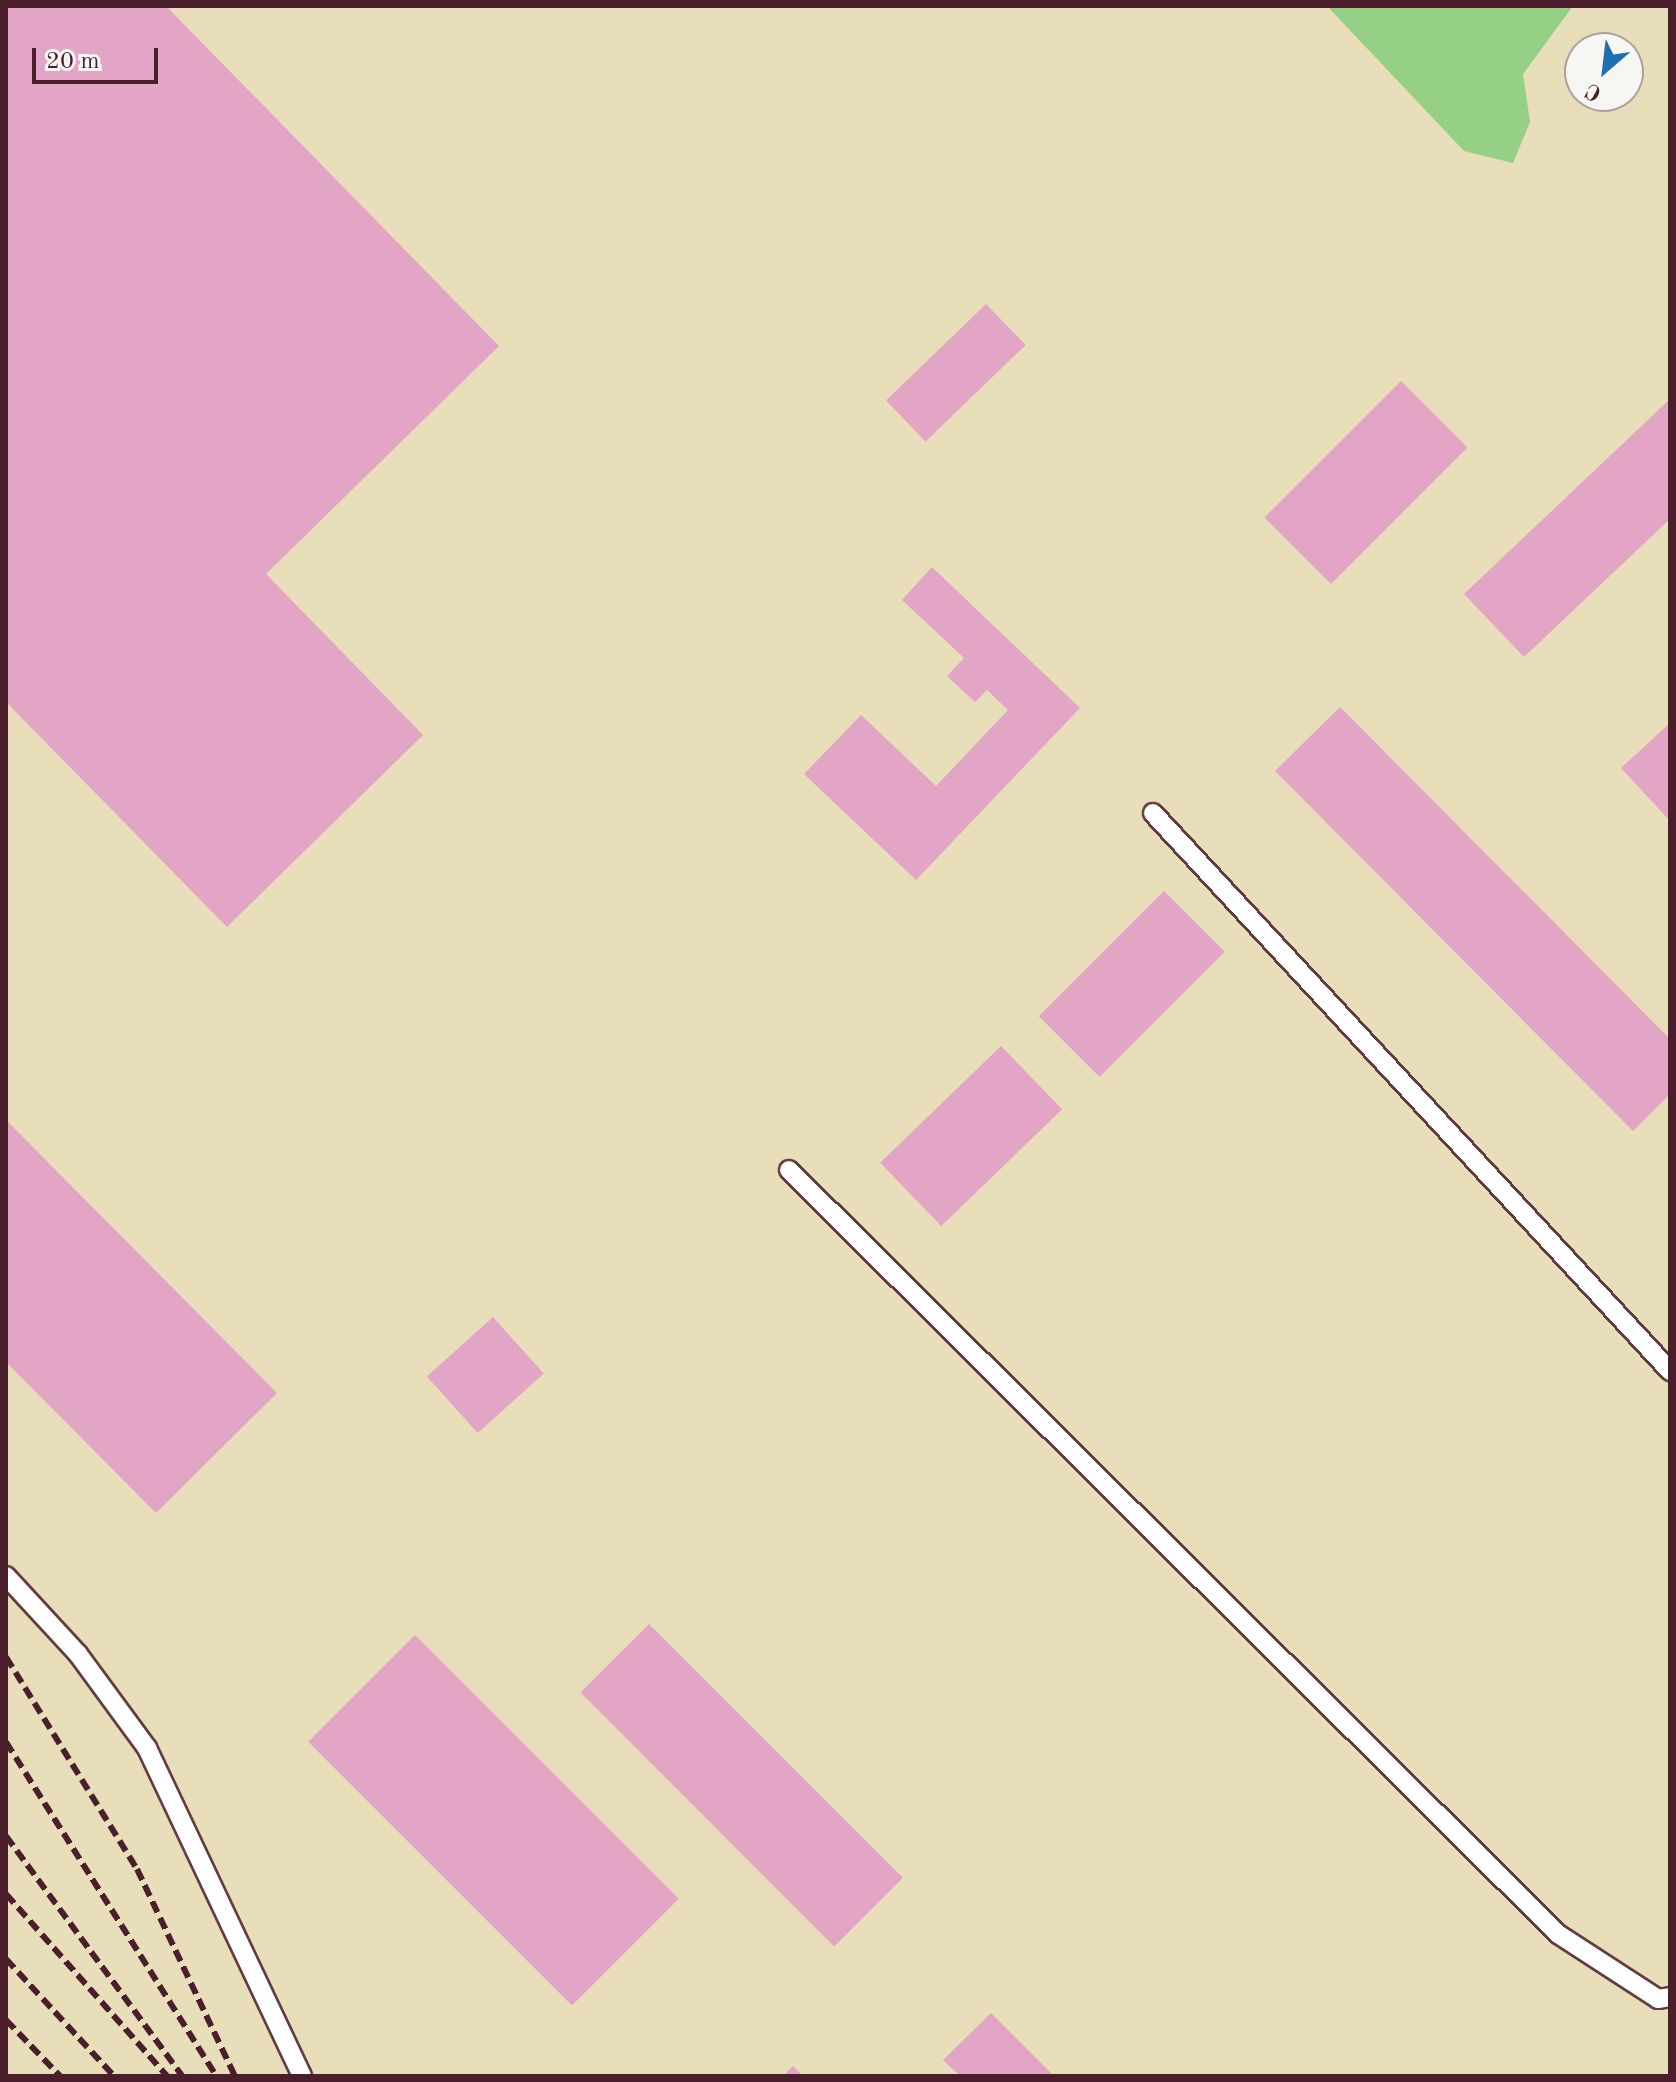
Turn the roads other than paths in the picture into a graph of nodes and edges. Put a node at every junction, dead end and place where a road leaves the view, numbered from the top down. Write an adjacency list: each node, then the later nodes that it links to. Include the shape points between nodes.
1 (1153, 813): 3 (lane)
2 (789, 1170): 5 (lane, via 1558,1934 1658,1999)
3 (1670, 1371)
4 (6, 1576): 6 (lane, via 78,1654 147,1748)
5 (1670, 1997)
6 (302, 2076)

